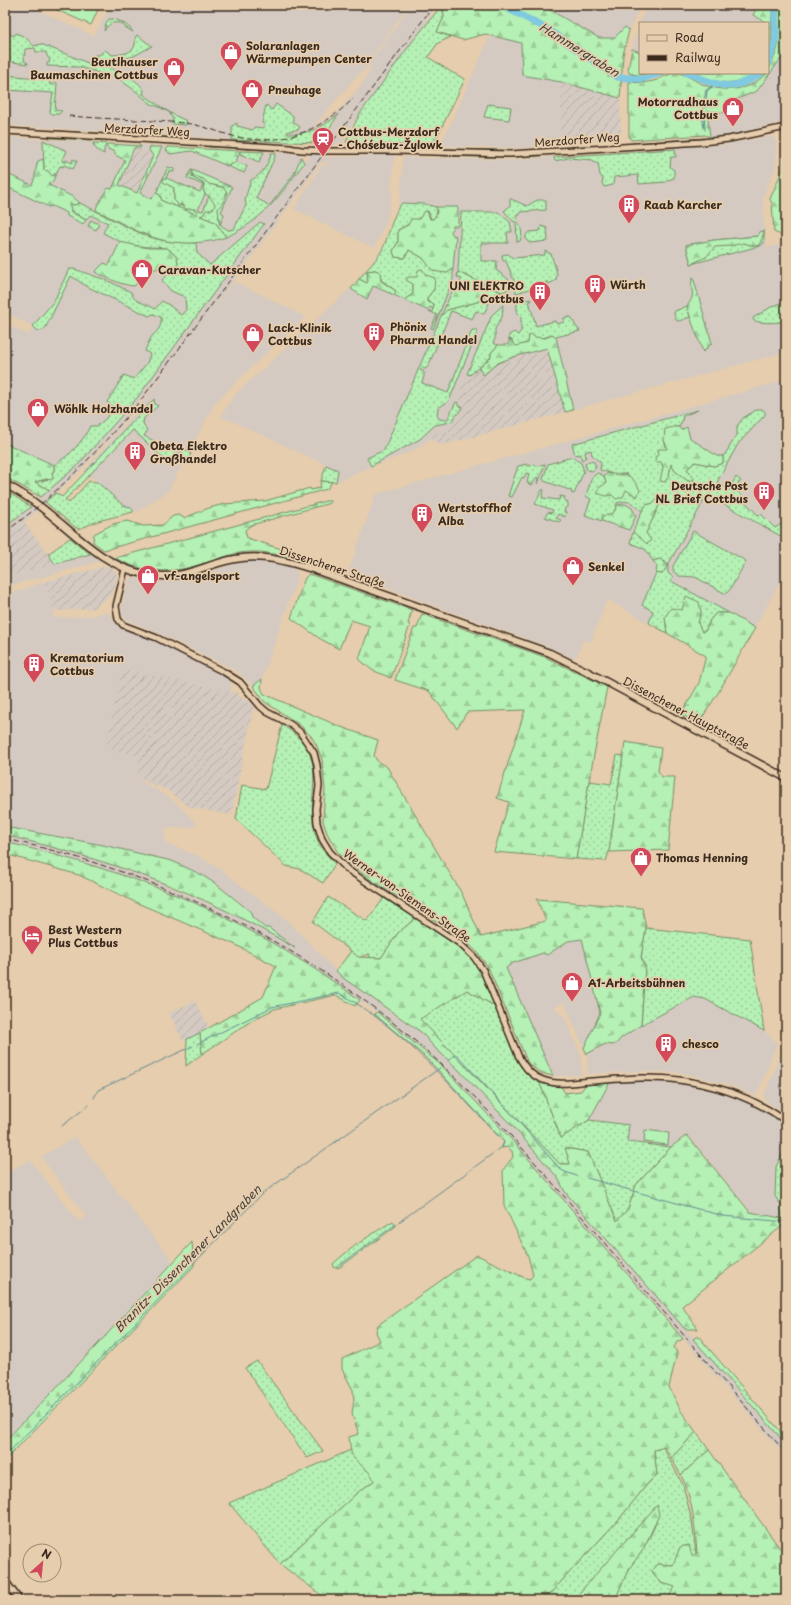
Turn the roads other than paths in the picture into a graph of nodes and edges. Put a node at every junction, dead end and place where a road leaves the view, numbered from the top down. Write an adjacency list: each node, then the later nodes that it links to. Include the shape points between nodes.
1 (786, 126): 2 (street, Merzdorfer Weg, via 722,140 518,154 323,151)
2 (5, 131)
3 (5, 484): 4 (main road, Dissenchener Straße, via 38,504 99,554)
4 (125, 569): 5 (main road, Dissenchener Straße, via 163,577 196,571 239,558 263,557 284,561 522,642); 7 (street, Werner-von-Siemens-Straße, via 116,606 118,619 123,625 171,645 224,672 240,682 267,712 300,732 314,753 318,765 317,823 330,852 348,870 459,943 474,957 485,974 523,1066 539,1078 555,1083 647,1078 690,1082 722,1089 745,1098)
5 (576, 666): 6 (main road, Dissenchener Hauptstraße)
6 (786, 778)
7 (786, 1121)
8 (5, 1581): 9 (main road)
9 (19, 1600)

